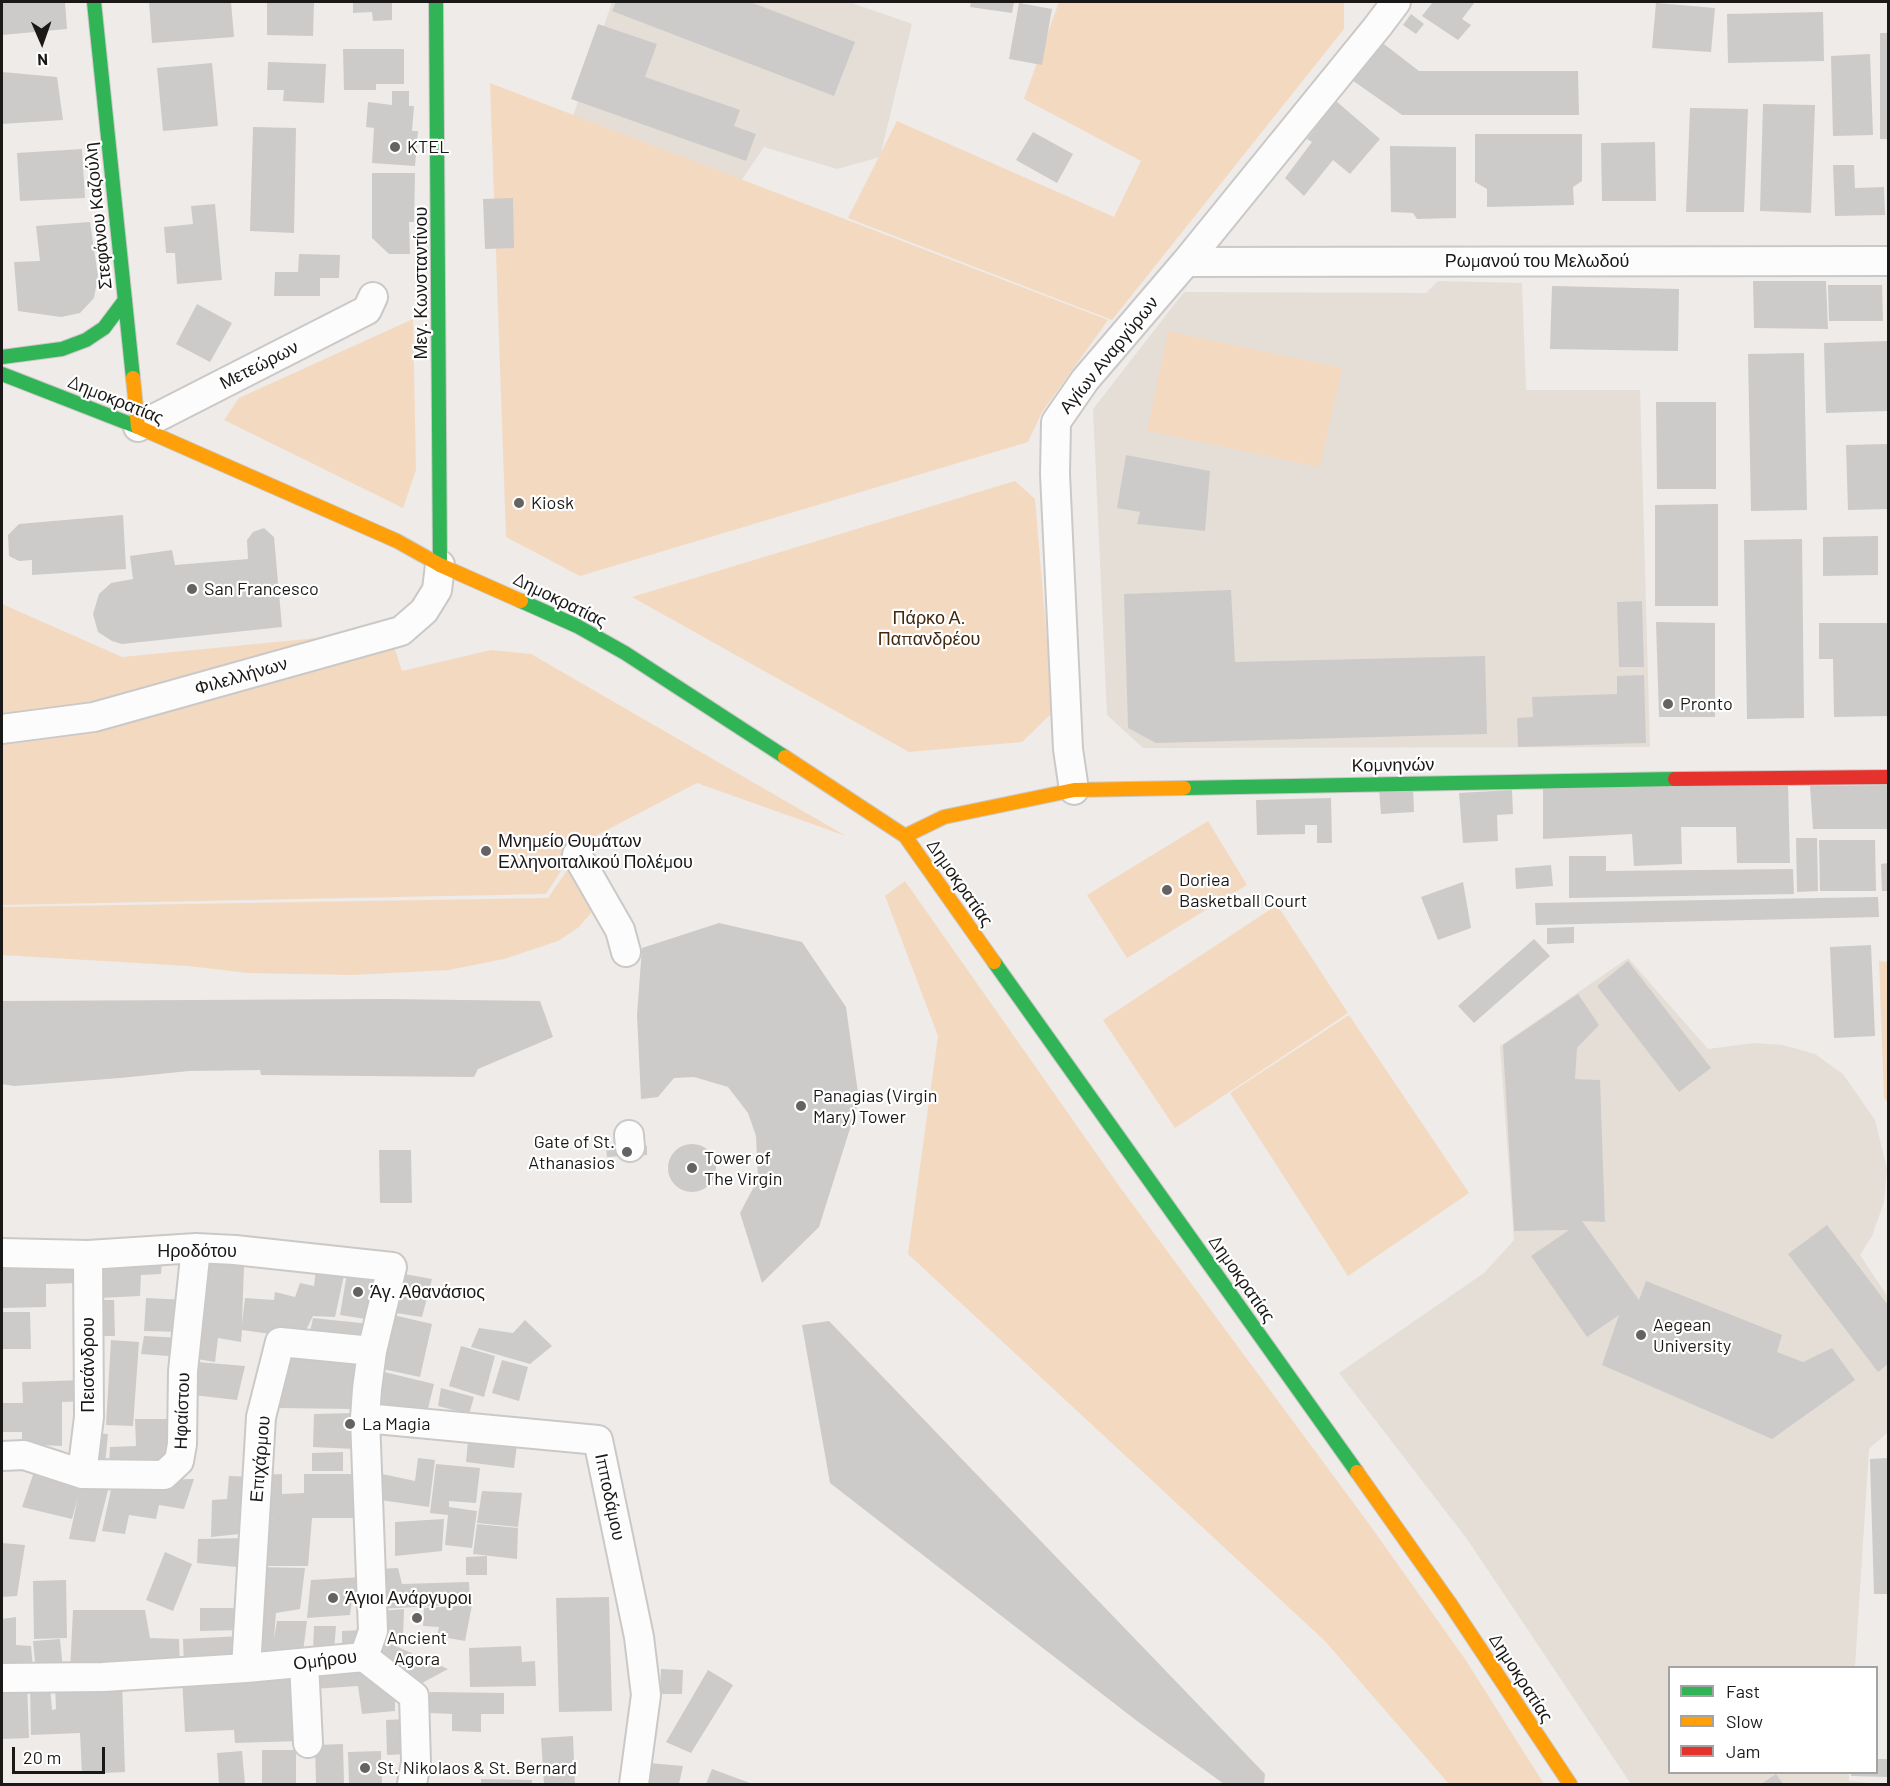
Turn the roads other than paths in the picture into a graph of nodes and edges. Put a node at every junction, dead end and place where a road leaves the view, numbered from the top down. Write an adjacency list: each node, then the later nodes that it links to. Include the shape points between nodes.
1 (94, 2): 7 (main road, Στεφάνου Καζούλη)
2 (436, 2): 11 (main road, Μεγ. Κωνσταντίνου)
3 (1381, 10): 5 (street, Αγίων Αναργύρων)
4 (1888, 261): 5 (street, Ρωμανού του Μελωδού)
5 (1186, 262): 14 (street, Αγίων Αναργύρων, via 1085,380 1056,422 1068,749)
6 (373, 297): 10 (street, Μετεώρων, via 367,310)
7 (125, 300): 8 (main road, via 104,328 86,340 62,349); 10 (main road, Στεφάνου Καζούλη)
8 (2, 357)
9 (2, 374): 10 (main road, Δημοκρατίας)
10 (138, 427): 11 (main road, Δημοκρατίας, via 397,541)
11 (440, 564): 12 (street, Φιλελλήνων, via 437,590 424,611 402,631 94,717); 15 (main road, Δημοκρατίας, via 567,620 625,653)
12 (2, 729)
13 (1888, 777): 14 (main road, Κομνηνών)
14 (1074, 790): 15 (main road, Κομνηνών, via 944,817)
15 (905, 836): 33 (main road, Δημοκρατίας, via 1449,1602)
16 (577, 855): 17 (street, via 620,930)
17 (626, 952)
18 (196, 1248): 20 (street, Ηροδότου); 21 (street, Ηροδότου); 25 (street, Ηφαίστου, via 183,1371 183,1444 179,1461 164,1475)
19 (2, 1253): 20 (street, Ηροδότου)
20 (88, 1255): 25 (street, Πεισάνδρου, via 89,1417)
21 (392, 1267): 22 (street, Ομήρου)
22 (372, 1351): 23 (street, Ομήρου); 28 (street, Επιχάρμου, via 280,1342 261,1417)
23 (365, 1418): 26 (street, Ομήρου, via 373,1632); 32 (street, Ιπποδάμου, via 598,1440 639,1637 646,1695)
24 (2, 1456): 25 (street, Ηφαίστου, via 24,1455)
25 (82, 1474)
26 (364, 1657): 27 (street, Ομήρου); 31 (street, via 414,1696 417,1762)
27 (304, 1663): 28 (street, Ομήρου); 30 (street)
28 (246, 1668): 29 (street, Ομήρου, via 102,1677)
29 (2, 1678)
30 (308, 1743)
31 (412, 1785)
32 (634, 1785)
33 (1570, 1785)

